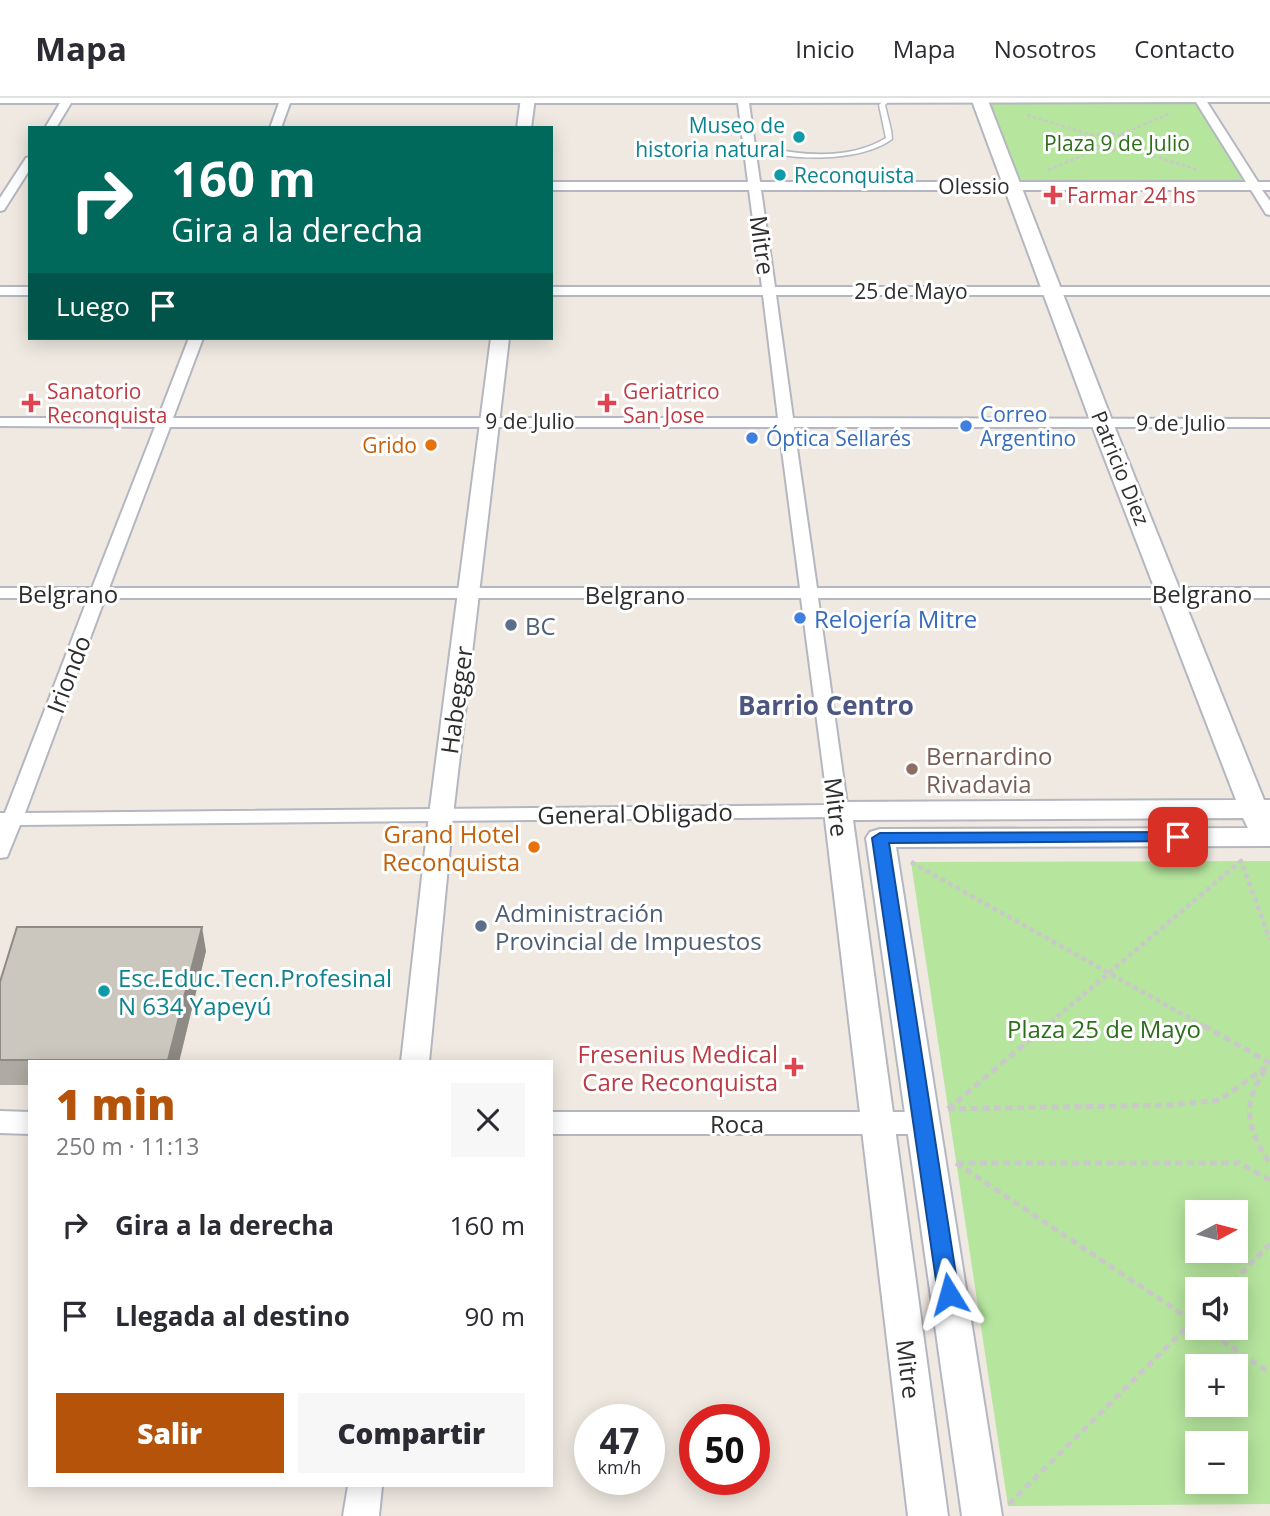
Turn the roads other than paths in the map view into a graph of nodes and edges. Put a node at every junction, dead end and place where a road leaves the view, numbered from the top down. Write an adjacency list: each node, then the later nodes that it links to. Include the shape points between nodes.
1 (979, 98): 2 (street); 7 (street); 17 (main road, Patricio Diez)
2 (1199, 98): 8 (street); 18 (street)
3 (69, 99): 4 (street); 9 (street); 10 (street)
4 (286, 99): 5 (street); 11 (street)
5 (527, 99): 6 (street); 12 (street)
6 (743, 99): 7 (street); 13 (street, Mitre)
7 (888, 99): 13 (lane, via 882,105 889,139 880,148 824,155 770,152)
8 (1270, 99)
9 (0, 100)
10 (51, 126)
11 (276, 126)
12 (524, 126)
13 (751, 146): 16 (street, Mitre)
14 (28, 162): 20 (street)
15 (553, 186): 16 (street, Olessio)
16 (755, 186): 17 (street, Olessio); 27 (street, Mitre)
17 (1013, 186): 18 (street, Olessio); 28 (main road, Patricio Diez)
18 (1255, 186): 19 (street, Olessio); 23 (street)
19 (1270, 186)
20 (6, 187): 21 (street); 22 (street)
21 (28, 187)
22 (0, 206)
23 (1270, 211)
24 (0, 291): 25 (street)
25 (28, 291)
26 (553, 291): 27 (street, 25 de Mayo)
27 (770, 291): 28 (street, 25 de Mayo); 33 (street, Mitre)
28 (1054, 291): 29 (street, 25 de Mayo); 36 (main road, Patricio Diez)
29 (1270, 291)
30 (195, 340): 32 (street, Iriondo)
31 (500, 340): 35 (street, Habegger)
32 (163, 421): 34 (street, 9 de Julio); 35 (street, 9 de Julio); 39 (street, Iriondo)
33 (786, 421): 35 (street, 9 de Julio); 36 (street, 9 de Julio); 43 (street, Mitre)
34 (0, 422)
35 (489, 422): 42 (street, Habegger)
36 (1102, 423): 37 (street, 9 de Julio); 40 (main road, Patricio Diez)
37 (1270, 423)
38 (0, 593): 39 (street, Belgrano)
39 (100, 593): 42 (street, Belgrano); 47 (street, Iriondo)
40 (1171, 593): 41 (street, Belgrano); 43 (street, Belgrano); 44 (main road, Patricio Diez)
41 (1270, 593)
42 (470, 594): 43 (street, Belgrano); 46 (street, Habegger)
43 (810, 594): 45 (street, Mitre)
44 (1262, 809): 45 (main road, General Obligado); 48 (main road, Patricio Diez)
45 (838, 811): 46 (street, General Obligado); 54 (main road, Mitre)
46 (441, 815): 47 (street, General Obligado); 50 (street, Habegger)
47 (6, 820): 49 (street, Iriondo)
48 (1267, 837): 55 (main road, Mitre, via 880,838)
49 (0, 852)
50 (415, 1060)
51 (0, 1122): 52 (street)
52 (28, 1122)
53 (553, 1123): 54 (street, Roca)
54 (877, 1123): 55 (street, Roca); 59 (main road, Mitre)
55 (923, 1123): 57 (main road, Mitre)
56 (365, 1487): 58 (street)
57 (995, 1511)
58 (361, 1516)
59 (928, 1516)

